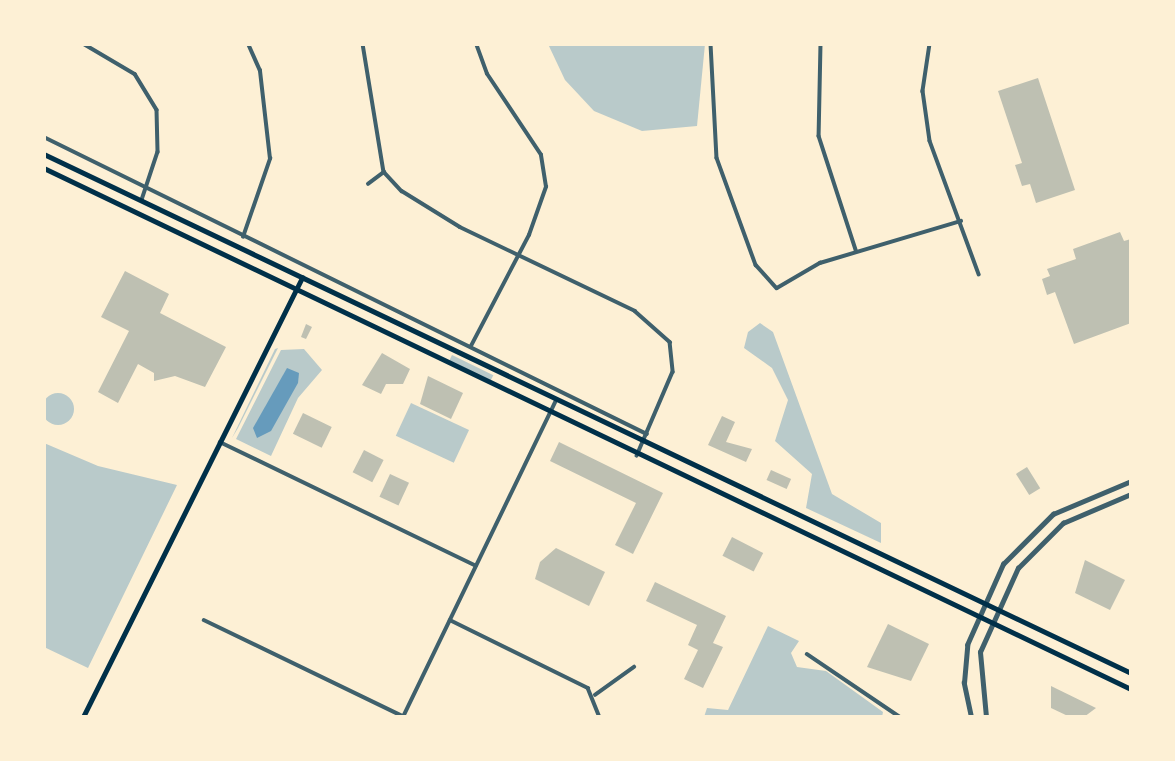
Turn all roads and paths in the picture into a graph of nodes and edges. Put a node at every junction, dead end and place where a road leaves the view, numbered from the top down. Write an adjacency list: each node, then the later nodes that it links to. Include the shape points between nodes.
1 (84, 44): 13 (street, via 135,74 157,110 158,152)
2 (248, 44): 16 (street, via 260,71 270,159)
3 (363, 44): 11 (street)
4 (476, 44): 18 (street, via 544,166 543,201)
5 (711, 44): 17 (street, via 717,158 756,265 777,288 803,270)
6 (821, 44): 17 (street, via 819,136)
7 (930, 44): 15 (street, via 926,116)
8 (44, 137): 13 (street)
9 (44, 154): 14 (main road)
10 (44, 169): 21 (main road)
11 (384, 172): 12 (street); 18 (street, via 420,204)
12 (368, 184)
13 (148, 187): 14 (street); 16 (street)
14 (141, 202): 20 (main road)
15 (961, 221): 17 (street); 19 (street)
16 (243, 237): 22 (street)
17 (856, 250)
18 (518, 255): 22 (street); 25 (street, via 635,311 670,342 673,372)
19 (979, 274)
20 (302, 277): 21 (main road); 23 (main road)
21 (296, 290): 24 (main road); 26 (main road)
22 (471, 346): 25 (street)
23 (556, 401): 24 (street); 27 (main road)
24 (551, 414): 28 (main road); 31 (street)
25 (648, 434): 27 (street)
26 (220, 442): 31 (street); 43 (main road)
27 (643, 443): 28 (street); 32 (main road)
28 (637, 456): 34 (main road)
29 (1131, 481): 32 (street, via 1042,522 1009,555)
30 (1131, 494): 33 (street, via 1078,515 1044,537 1018,568)
31 (476, 566): 36 (street)
32 (984, 601): 33 (main road); 34 (street)
33 (997, 608): 37 (street); 40 (main road)
34 (977, 615): 37 (main road); 47 (street, via 963,671)
35 (204, 620): 44 (street)
36 (450, 620): 42 (street); 44 (street)
37 (991, 621): 41 (main road); 48 (street, via 978,671)
38 (807, 654): 46 (street)
39 (634, 667): 42 (street)
40 (1131, 673)
41 (1131, 689)
42 (595, 695): 45 (street)
43 (83, 717)
44 (403, 717)
45 (600, 717)
46 (900, 717)
47 (971, 717)
48 (986, 717)

